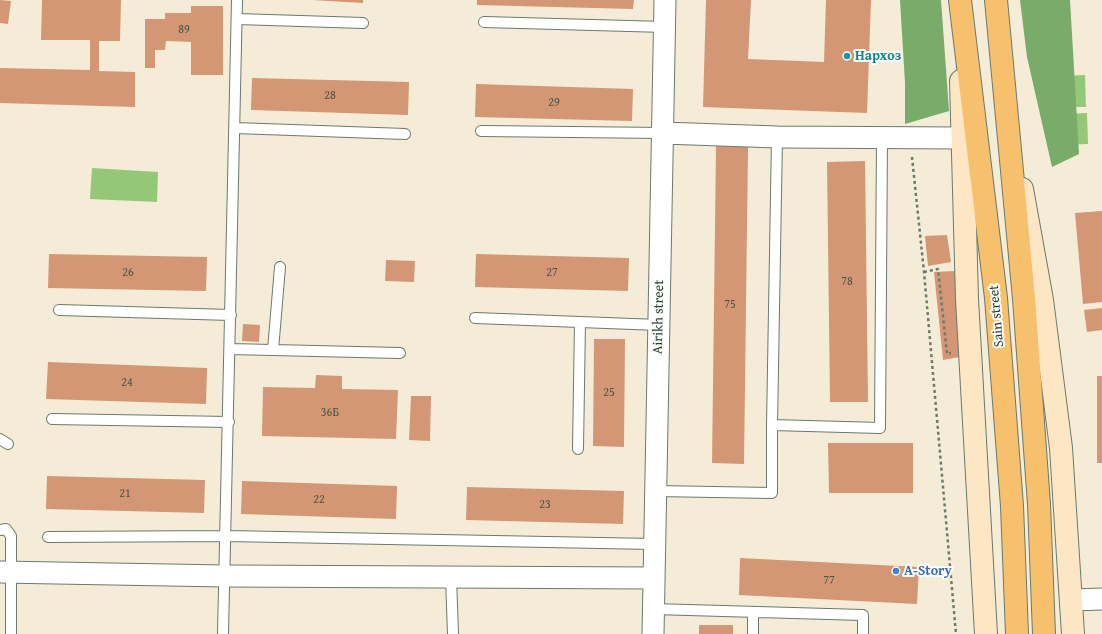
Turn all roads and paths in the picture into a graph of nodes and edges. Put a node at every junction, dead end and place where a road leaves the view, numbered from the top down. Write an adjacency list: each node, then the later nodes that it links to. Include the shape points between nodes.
1 (237, 0): 5 (lane)
2 (665, 0): 8 (street, Airikh street)
3 (960, 0): 17 (main road, Sain street); 54 (main road, Sain street, via 996,298 1012,506)
4 (996, 0): 9 (main road, Sain street)
5 (237, 19): 7 (lane); 10 (lane)
6 (484, 22): 8 (lane)
7 (363, 23)
8 (665, 27): 12 (street, Airikh street)
9 (1007, 102): 43 (main road, Sain street, via 1042,300 1061,448); 55 (main road, Sain street, via 1038,496)
10 (235, 128): 13 (lane); 22 (lane)
11 (481, 130): 12 (lane)
12 (663, 133): 14 (street); 25 (street, Airikh street)
13 (405, 134)
14 (777, 137): 15 (street); 31 (lane)
15 (882, 137): 16 (street); 31 (lane, via 880,428)
16 (910, 138): 17 (street); 20 (path)
17 (963, 138): 53 (main road, Sain street, via 968,299)
18 (280, 267): 27 (lane)
19 (938, 269): 20 (path)
20 (924, 272): 52 (path)
21 (59, 310): 22 (lane)
22 (231, 315): 26 (lane)
23 (475, 318): 24 (lane)
24 (580, 322): 25 (lane); 32 (lane)
25 (659, 325): 33 (street, Airikh street)
26 (230, 348): 27 (lane); 30 (lane)
27 (273, 350): 28 (lane)
28 (400, 353)
29 (52, 420): 30 (lane)
30 (229, 422): 35 (lane)
31 (772, 425): 33 (lane, via 772,493)
32 (578, 449)
33 (655, 491): 37 (street, Airikh street)
34 (0, 530): 38 (lane, via 6,529 11,536)
35 (227, 536): 36 (lane); 37 (lane); 39 (lane)
36 (48, 537)
37 (654, 544): 41 (street, Airikh street)
38 (6, 572): 39 (street); 46 (lane)
39 (225, 576): 40 (street); 47 (lane)
40 (451, 577): 41 (street); 48 (lane)
41 (654, 578): 44 (street, Airikh street)
42 (1102, 599): 43 (street)
43 (1072, 600): 56 (main road, Sain street)
44 (653, 609): 45 (lane); 49 (street, Airikh street)
45 (754, 612): 50 (lane); 51 (lane, via 863,615)
46 (11, 634)
47 (223, 634)
48 (453, 634)
49 (653, 634)
50 (753, 634)
51 (863, 634)
52 (956, 634)
53 (986, 634)
54 (1017, 634)
55 (1044, 634)
56 (1073, 634)

